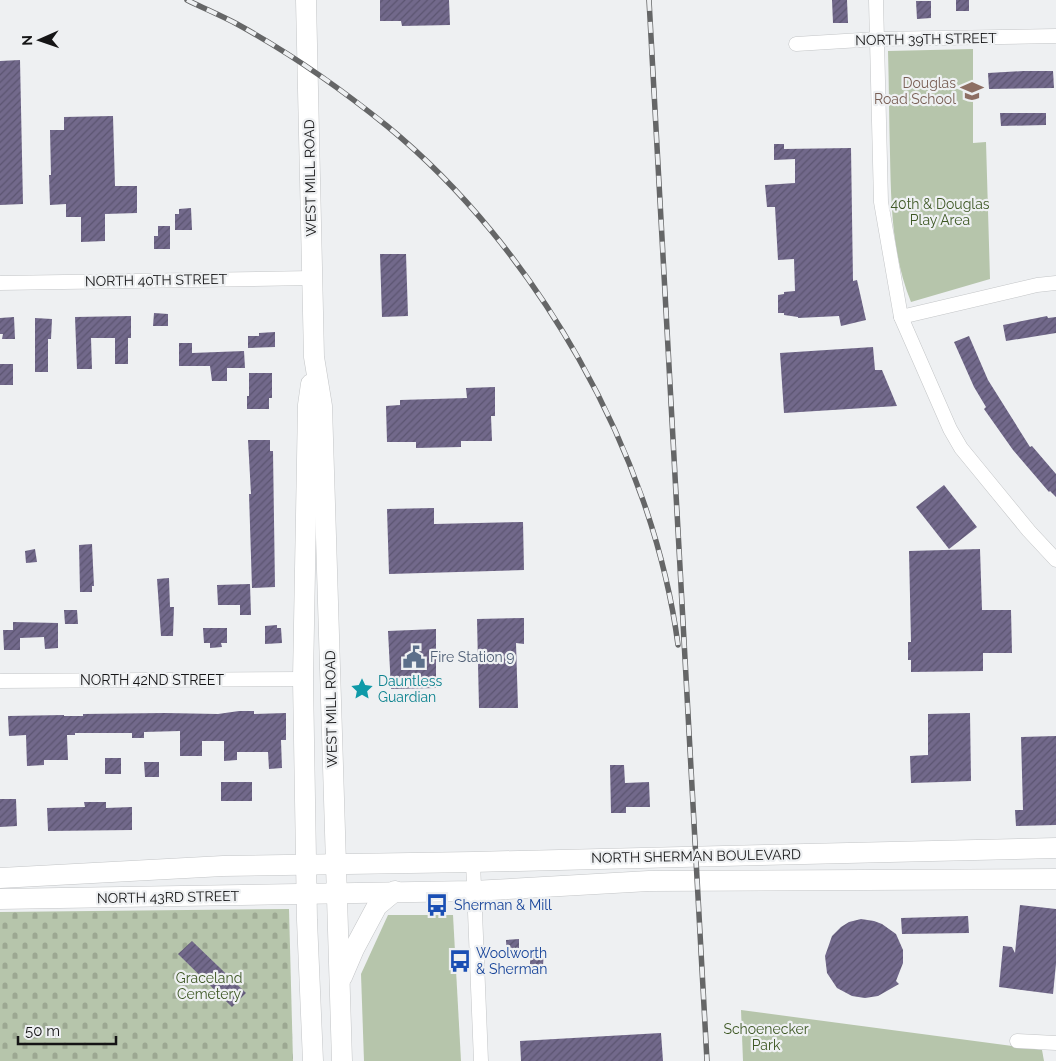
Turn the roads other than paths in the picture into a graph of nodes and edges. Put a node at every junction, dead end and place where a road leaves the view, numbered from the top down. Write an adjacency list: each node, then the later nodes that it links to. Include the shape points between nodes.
1 (306, 0): 6 (main road, WEST MILL ROAD)
2 (876, 0): 4 (street)
3 (1056, 36): 4 (street, NORTH 39TH STREET)
4 (877, 40): 5 (street, NORTH 39TH STREET); 9 (street, via 881,202)
5 (796, 44)
6 (312, 278): 7 (street, NORTH 40TH STREET); 10 (main road, WEST MILL ROAD)
7 (0, 283)
8 (1056, 283): 9 (street)
9 (902, 317): 11 (street, via 960,448)
10 (314, 357): 12 (main road, WEST MILL ROAD, via 308,405); 16 (main road, WEST MILL ROAD, via 322,406)
11 (1056, 560)
12 (303, 679): 13 (street, NORTH 42ND STREET); 17 (main road, WEST MILL ROAD)
13 (0, 681)
14 (1056, 848): 15 (main road, NORTH SHERMAN BOULEVARD)
15 (473, 862): 16 (main road, NORTH SHERMAN BOULEVARD); 21 (street)
16 (335, 864): 17 (main road, NORTH 43RD STREET); 23 (main road, WEST MILL ROAD)
17 (306, 865): 18 (main road, NORTH 43RD STREET, via 223,866); 22 (main road, WEST MILL ROAD)
18 (0, 878)
19 (1056, 879): 21 (main road, NORTH SHERMAN BOULEVARD, via 648,881)
20 (395, 891): 21 (main road, NORTH SHERMAN BOULEVARD); 23 (main road, NORTH SHERMAN BOULEVARD); 25 (main road, via 377,906)
21 (474, 891): 30 (street)
22 (307, 894): 23 (main road, NORTH 43RD STREET); 24 (main road, NORTH 43RD STREET); 28 (main road, WEST MILL ROAD)
23 (336, 894): 25 (main road, WEST MILL ROAD)
24 (0, 899)
25 (339, 986): 29 (main road, WEST MILL ROAD)
26 (1017, 1041): 27 (street)
27 (1056, 1043)
28 (312, 1061)
29 (342, 1061)
30 (481, 1061)

